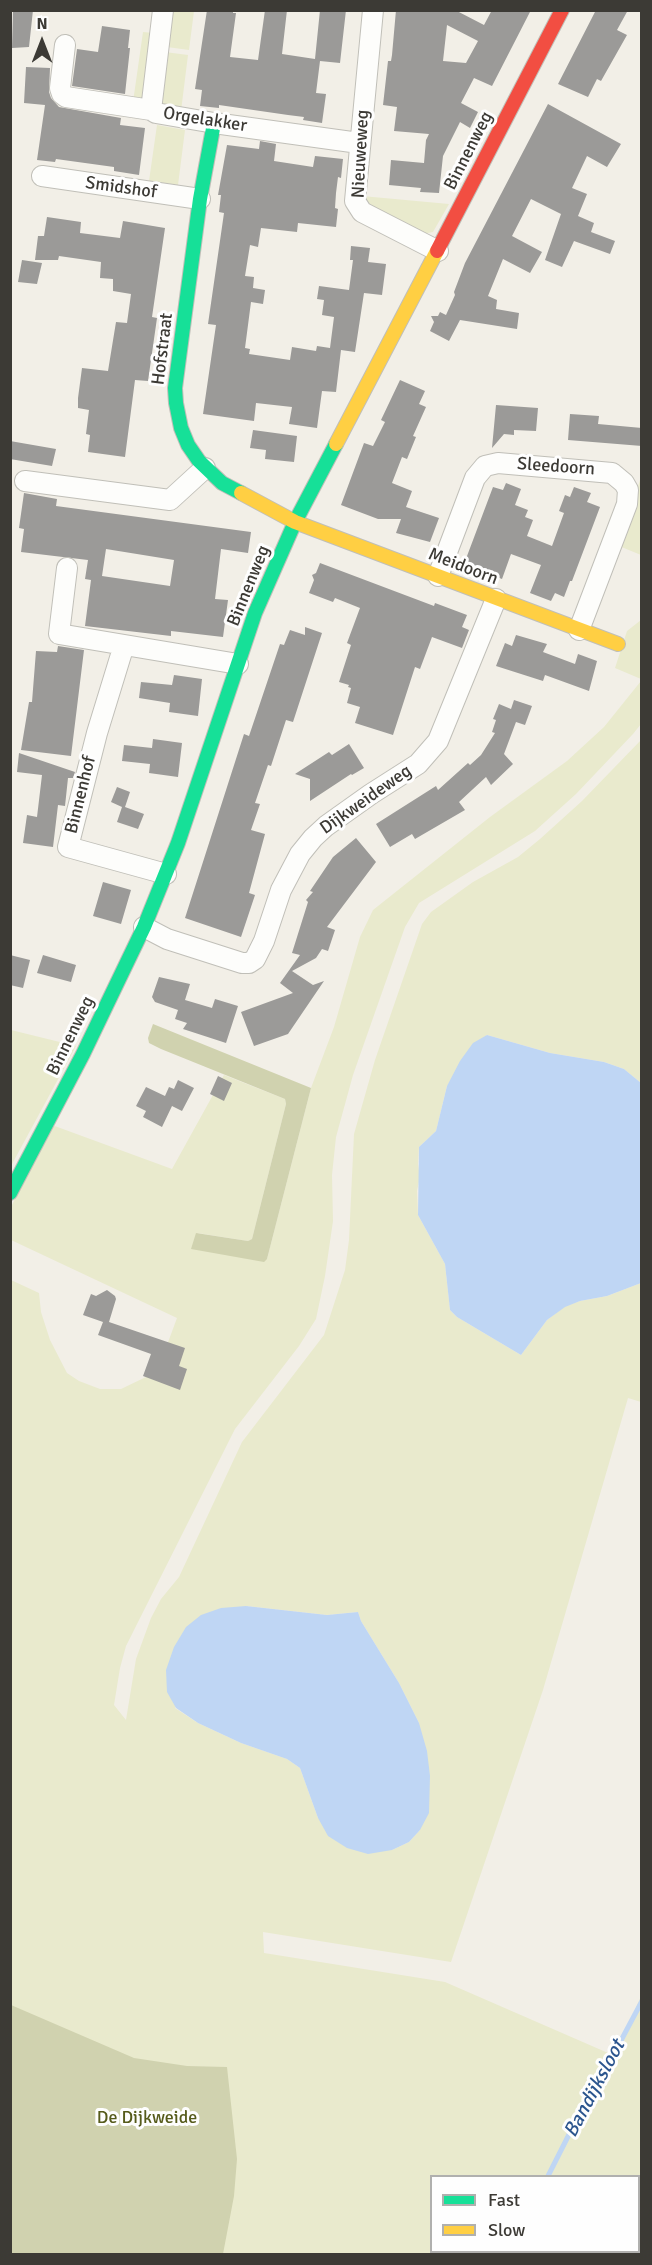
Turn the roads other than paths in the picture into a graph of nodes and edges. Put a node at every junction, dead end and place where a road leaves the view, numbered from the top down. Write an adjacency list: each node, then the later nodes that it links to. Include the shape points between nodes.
1 (163, 10): 5 (street, Orgelakker)
2 (373, 10): 7 (street, Nieuweweg)
3 (562, 10): 10 (street, Binnenweg)
4 (65, 45): 5 (street, via 62,94)
5 (151, 110): 6 (street, Orgelakker)
6 (214, 123): 7 (street, Orgelakker); 9 (street, Hofstraat)
7 (359, 143): 10 (street, Nieuweweg, via 355,192 358,208)
8 (42, 176): 9 (street, Smidshof)
9 (200, 199): 11 (street, Hofstraat, via 175,388 181,428)
10 (438, 251): 13 (street, Binnenweg)
11 (205, 468): 12 (street, via 170,500); 13 (street, Hofstraat, via 240,495)
12 (25, 481)
13 (295, 522): 15 (street, Meidoorn); 20 (street, Binnenweg)
14 (67, 568): 19 (street, via 59,634)
15 (438, 576): 16 (street, Meidoorn); 17 (street, Sleedoorn, via 475,478 485,466 498,463 612,473 628,490 627,504)
16 (496, 599): 17 (street, Meidoorn); 22 (street, Dijkweideweg, via 438,741 418,764 313,838 281,890 255,959 242,963 167,939)
17 (579, 630): 18 (street, Meidoorn)
18 (618, 644)
19 (124, 645): 20 (street); 21 (street, Binnenhof, via 68,847)
20 (238, 664): 21 (street, Binnenweg)
21 (166, 874): 22 (street, Binnenweg)
22 (144, 927): 23 (street, Binnenweg)
23 (10, 1193)

